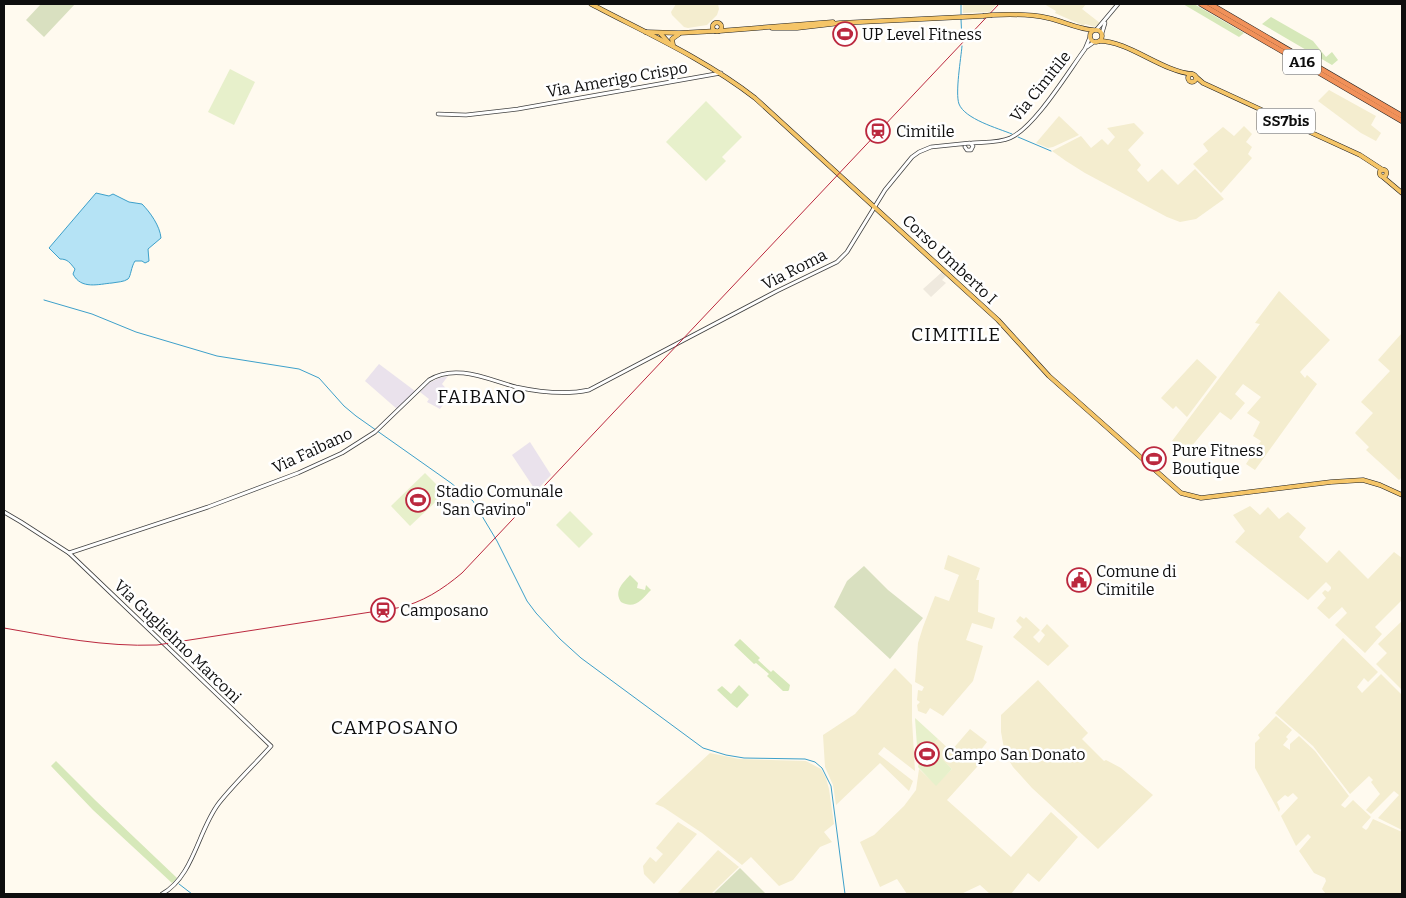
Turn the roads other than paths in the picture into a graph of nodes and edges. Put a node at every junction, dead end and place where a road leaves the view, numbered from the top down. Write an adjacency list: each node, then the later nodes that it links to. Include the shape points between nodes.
1 (591, 4): 17 (main road, SS7bis)
2 (1118, 4): 5 (street)
3 (1202, 4): 35 (highway, A16)
4 (1210, 4): 34 (highway, A16)
5 (1108, 18): 14 (street); 20 (street)
6 (714, 24): 8 (main road, SS7bis); 15 (main road, SS7bis); 16 (main road)
7 (840, 24): 9 (main road, SS7bis); 10 (main road, SS7bis); 11 (main road, SS7bis, bridge, via 1029,15)
8 (722, 25): 13 (main road, SS7bis); 16 (main road)
9 (790, 25): 10 (main road, SS7bis); 12 (main road, SS7bis)
10 (804, 27): 12 (main road, SS7bis)
11 (1076, 27): 14 (main road, SS7bis); 21 (main road, SS7bis)
12 (772, 28): 13 (main road, SS7bis)
13 (732, 29): 16 (main road, SS7bis)
14 (1095, 30): 20 (main road, SS7bis); 21 (main road)
15 (701, 31): 16 (main road, SS7bis); 19 (main road, SS7bis)
16 (717, 31)
17 (643, 32): 18 (main road, SS7bis); 22 (main road)
18 (659, 33): 19 (main road, SS7bis); 22 (main road); 25 (main road)
19 (679, 34): 25 (main road, via 672,39)
20 (1102, 34): 23 (main road); 24 (main road, SS7bis)
21 (1090, 37): 23 (main road, SS7bis); 26 (street, Via Cimitile)
22 (659, 40): 25 (main road)
23 (1096, 41): 24 (main road, SS7bis); 26 (street, Via Cimitile)
24 (1116, 44): 27 (main road, SS7bis)
25 (674, 47): 28 (main road, Corso Umberto I)
26 (1085, 49): 36 (street, Via Cimitile, via 1037,114 1017,134 1009,139)
27 (1180, 72): 29 (main road, SS7bis); 30 (main road, SS7bis)
28 (721, 73): 33 (street, Via Amerigo Crispo, via 518,109 466,115); 41 (main road, Corso Umberto I, via 755,98)
29 (1194, 75): 30 (main road, via 1189,75); 31 (main road); 32 (main road, SS7bis)
30 (1188, 79): 31 (main road, SS7bis)
31 (1193, 82): 32 (main road, SS7bis)
32 (1203, 83): 40 (main road, SS7bis, via 1367,159)
33 (438, 114)
34 (1402, 116)
35 (1402, 121)
36 (983, 142): 37 (street, Via Cimitile); 39 (street, Via Cimitile)
37 (972, 143): 38 (street, Via Cimitile); 39 (street)
38 (966, 145): 39 (street, via 969,150); 41 (street, Via Roma, via 924,149 912,157)
39 (973, 148)
40 (1402, 193)
41 (875, 207): 42 (street, Via Roma, via 840,260); 43 (main road, Corso Umberto I, via 1004,326 1048,375 1176,489 1189,496 1212,497 1363,480)
42 (661, 352): 45 (street, Via Faibano, via 589,390 578,392 516,387 484,377 446,373 429,380 377,430 342,453 298,473 174,519)
43 (1402, 495)
44 (4, 512): 45 (street, Via Guglielmo Marconi)
45 (68, 554): 46 (street, Via Guglielmo Marconi, via 271,746 218,804 182,874)
46 (162, 894)

